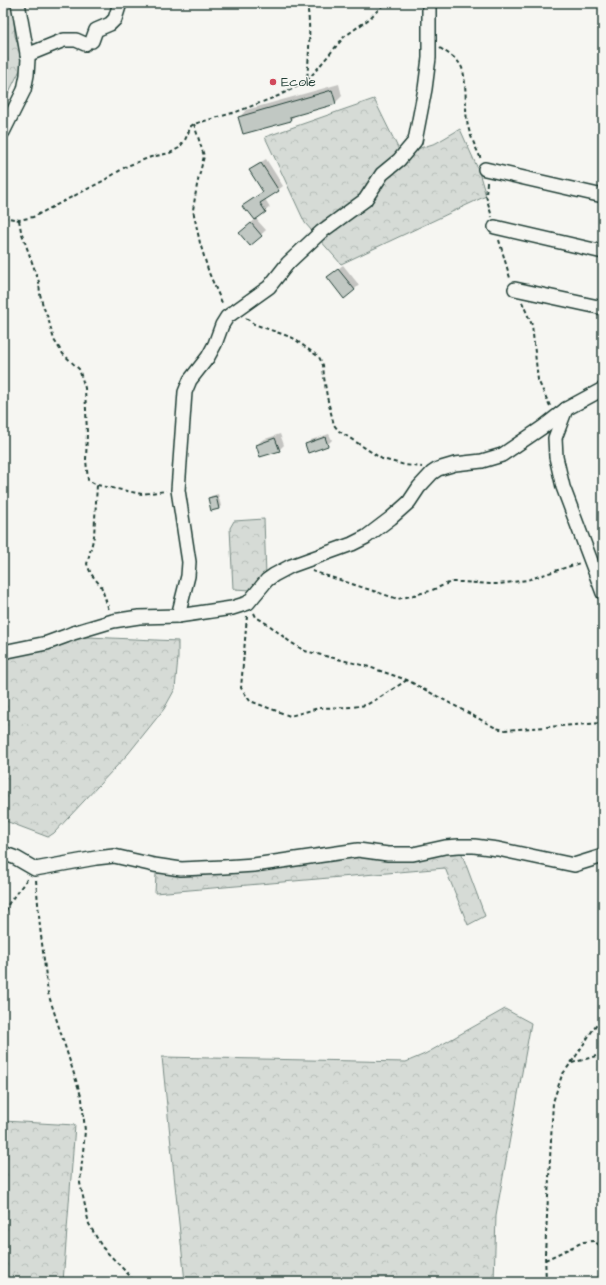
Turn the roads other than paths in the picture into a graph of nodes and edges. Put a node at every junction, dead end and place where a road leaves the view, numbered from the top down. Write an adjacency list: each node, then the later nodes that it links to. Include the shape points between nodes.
1 (18, 3): 4 (street)
2 (120, 3): 4 (street, via 115,19 96,30 88,43 64,40)
3 (428, 3): 15 (street, via 429,58 426,89 415,141 399,160 382,174 365,200 321,232 269,287 231,314 222,324 208,357 190,380 185,392 178,490 189,562)
4 (26, 55): 5 (street, via 28,65 24,90)
5 (3, 132)
6 (485, 169): 7 (street)
7 (603, 196)
8 (495, 228): 9 (street)
9 (603, 252)
10 (515, 289): 11 (street)
11 (603, 308)
12 (603, 389): 13 (street)
13 (566, 409): 14 (street, via 555,438 556,457 563,487); 15 (street, via 502,455 482,461 454,464 432,472 409,502 366,537 274,575 248,603)
14 (603, 593)
15 (178, 616): 16 (street, via 113,621 73,632 46,643)
16 (3, 652)
17 (3, 853): 18 (street, via 35,869 114,856 181,869 254,865 358,850 413,854 459,846 498,849 574,865)
18 (603, 856)

